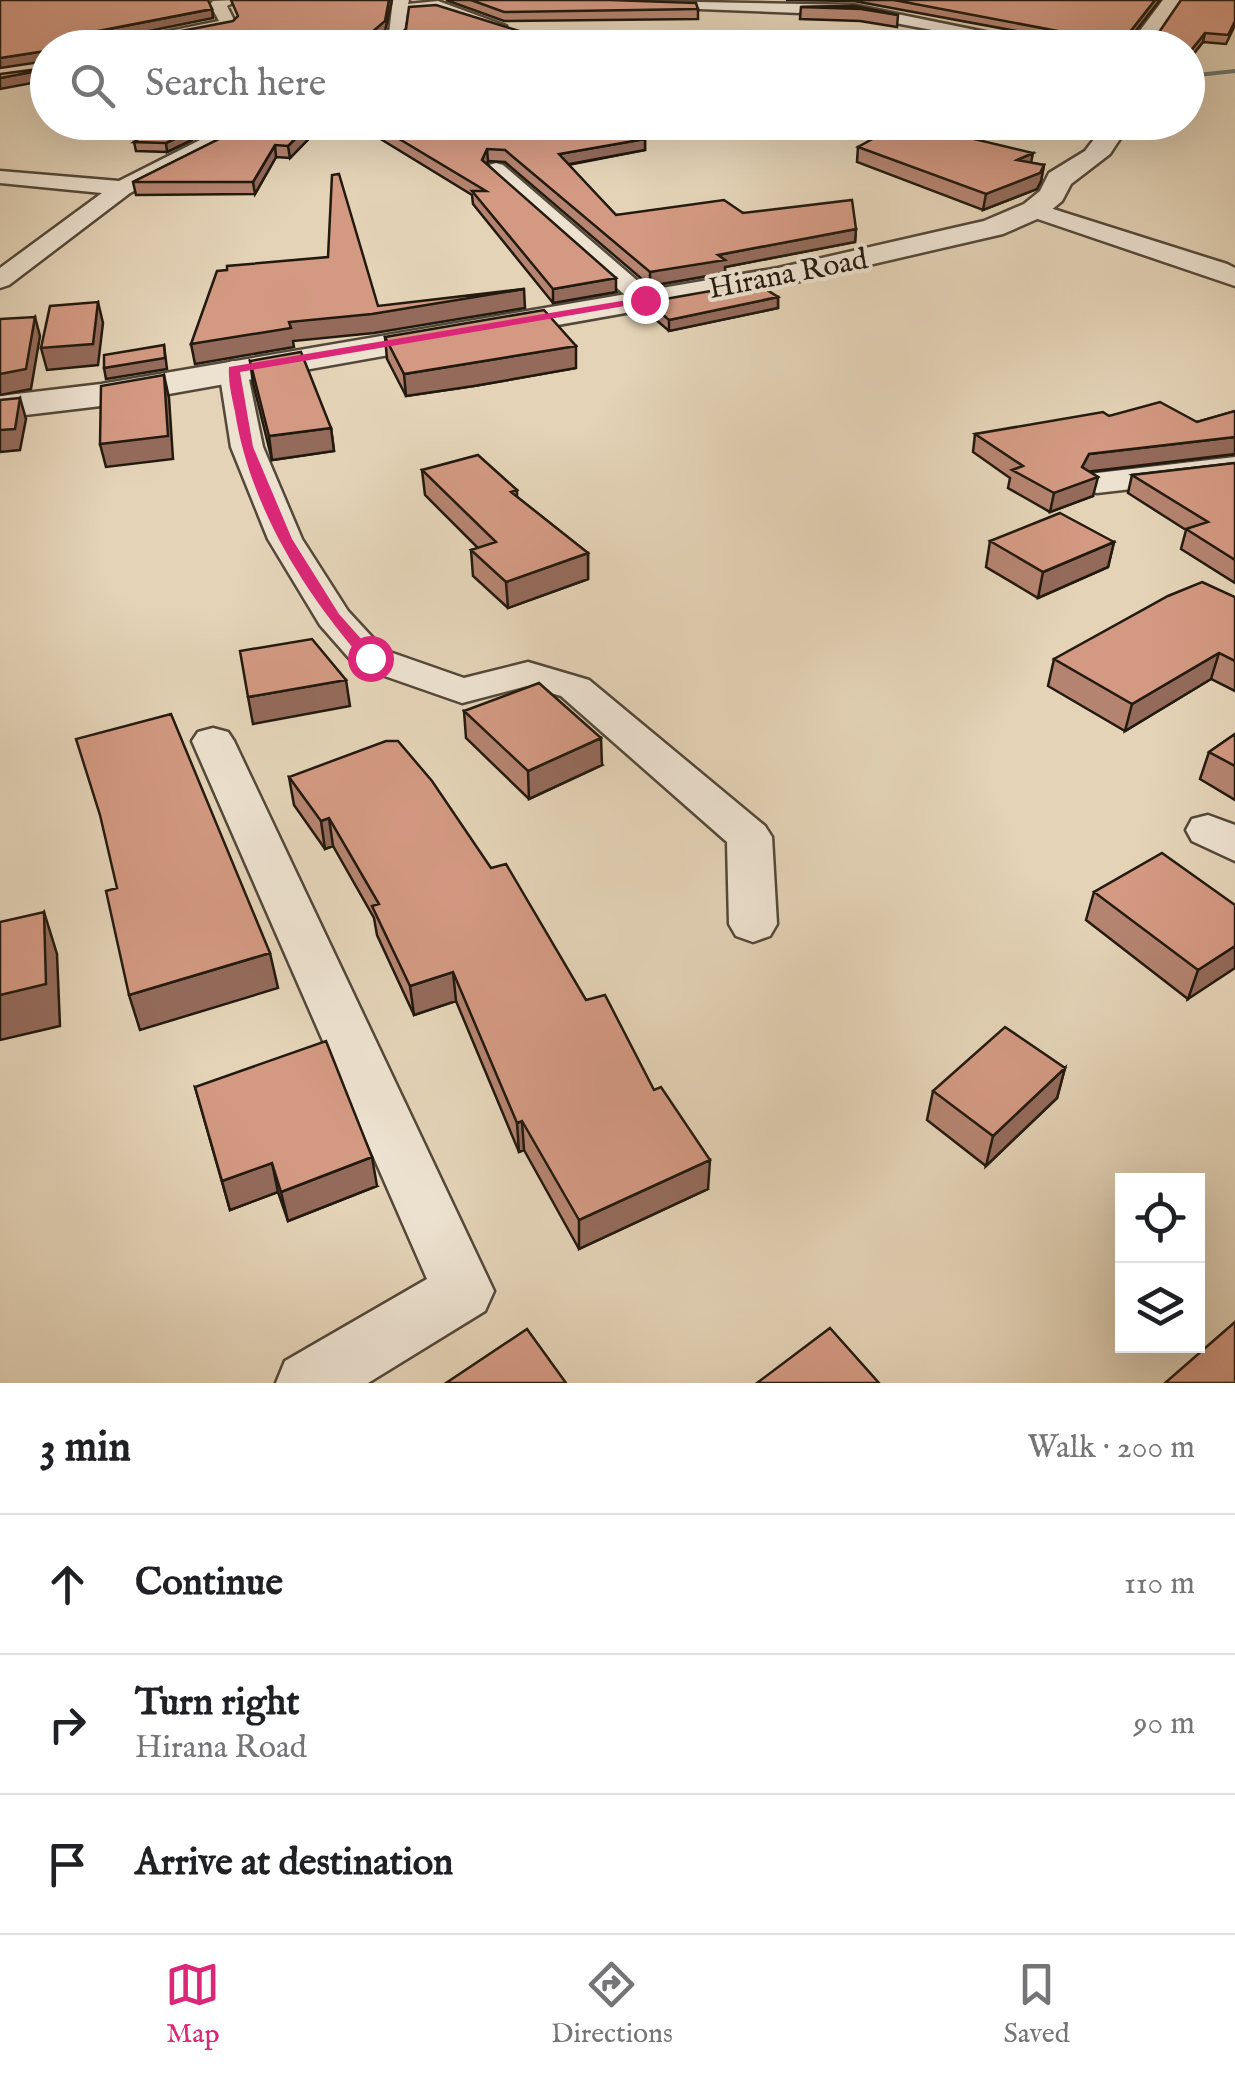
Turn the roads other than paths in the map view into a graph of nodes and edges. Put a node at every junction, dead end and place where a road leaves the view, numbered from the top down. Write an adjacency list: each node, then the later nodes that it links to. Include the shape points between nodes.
1 (230, 0): 8 (street, via 218,4 228,24)
2 (596, 0): 4 (street)
3 (1173, 0): 11 (street)
4 (726, 2): 6 (street)
5 (400, 4): 7 (street, via 438,6); 9 (street)
6 (828, 4): 10 (street)
7 (508, 29)
8 (194, 30)
9 (397, 30)
10 (960, 30)
11 (1150, 30)
12 (217, 140): 16 (street)
13 (1108, 140): 17 (street, Hirana Road, via 1084,167 1059,179)
14 (496, 169): 20 (street)
15 (0, 177): 16 (street)
16 (122, 188): 19 (street)
17 (1034, 210): 18 (street); 20 (street, Hirana Road, via 993,228)
18 (1235, 278)
19 (0, 280)
20 (645, 300): 21 (street, Hirana Road)
21 (234, 370): 22 (street, Hirana Road); 26 (street, via 247,447 285,539 333,616 370,658 462,692 528,674 575,688 749,837)
22 (0, 407)
23 (1235, 468): 24 (street)
24 (1098, 483)
25 (213, 742): 27 (street, via 463,1291)
26 (753, 924)
27 (308, 1383)

